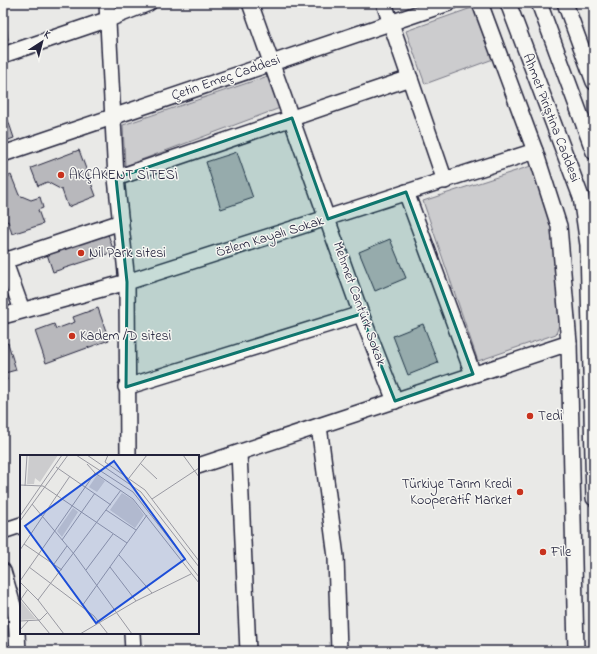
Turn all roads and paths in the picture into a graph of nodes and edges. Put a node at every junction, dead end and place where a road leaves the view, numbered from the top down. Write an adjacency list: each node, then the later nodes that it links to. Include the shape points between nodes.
1 (107, 3): 11 (street)
2 (149, 3): 11 (street)
3 (250, 3): 15 (street, Mehmet Cantürk Sokak)
4 (384, 3): 13 (street)
5 (449, 3): 13 (street, Çetin Emeç Caddesi)
6 (480, 3): 20 (street)
7 (508, 3): 41 (street, Ahmet Piriştina Caddesi, via 581,197 588,245)
8 (539, 3): 21 (street, Ahmet Piriştina Caddesi)
9 (556, 3): 12 (street)
10 (565, 3): 12 (street)
11 (109, 19): 14 (street); 18 (street)
12 (571, 20): 17 (street)
13 (391, 23): 15 (street, Çetin Emeç Caddesi); 16 (street)
14 (3, 56)
15 (273, 63): 18 (street, Çetin Emeç Caddesi); 19 (street, Mehmet Cantürk Sokak)
16 (410, 78): 19 (street); 24 (street)
17 (594, 82)
18 (112, 117): 22 (street, Çetin Emeç Caddesi); 23 (street)
19 (292, 118): 23 (street); 26 (street, Mehmet Cantürk Sokak)
20 (535, 152): 24 (street, Özlem Kayalı Sokak); 33 (street, via 559,226)
21 (594, 152)
22 (3, 154)
23 (116, 178): 27 (street)
24 (445, 181): 25 (street, Özlem Kayalı Sokak)
25 (406, 192): 26 (street, Özlem Kayalı Sokak); 34 (street)
26 (328, 219): 29 (street, Özlem Kayalı Sokak); 31 (street, Mehmet Cantürk Sokak)
27 (121, 222): 28 (street); 29 (street)
28 (4, 259): 30 (street)
29 (127, 282): 30 (street, Özlem Kayalı Sokak); 35 (street)
30 (22, 310): 32 (street, Özlem Kayalı Sokak)
31 (361, 314): 35 (street); 36 (street, Mehmet Cantürk Sokak)
32 (3, 316)
33 (569, 343): 34 (street); 50 (street)
34 (473, 374): 36 (street)
35 (126, 387): 39 (street)
36 (395, 401): 37 (street)
37 (319, 426): 38 (street); 49 (street, via 336,558)
38 (239, 453): 40 (street); 48 (street)
39 (128, 455)
40 (199, 466)
41 (594, 498)
42 (20, 525): 43 (street)
43 (3, 531)
44 (3, 571): 46 (street, via 16,616)
45 (132, 634): 47 (street)
46 (18, 651)
47 (133, 651)
48 (248, 651)
49 (339, 651)
50 (576, 651)

